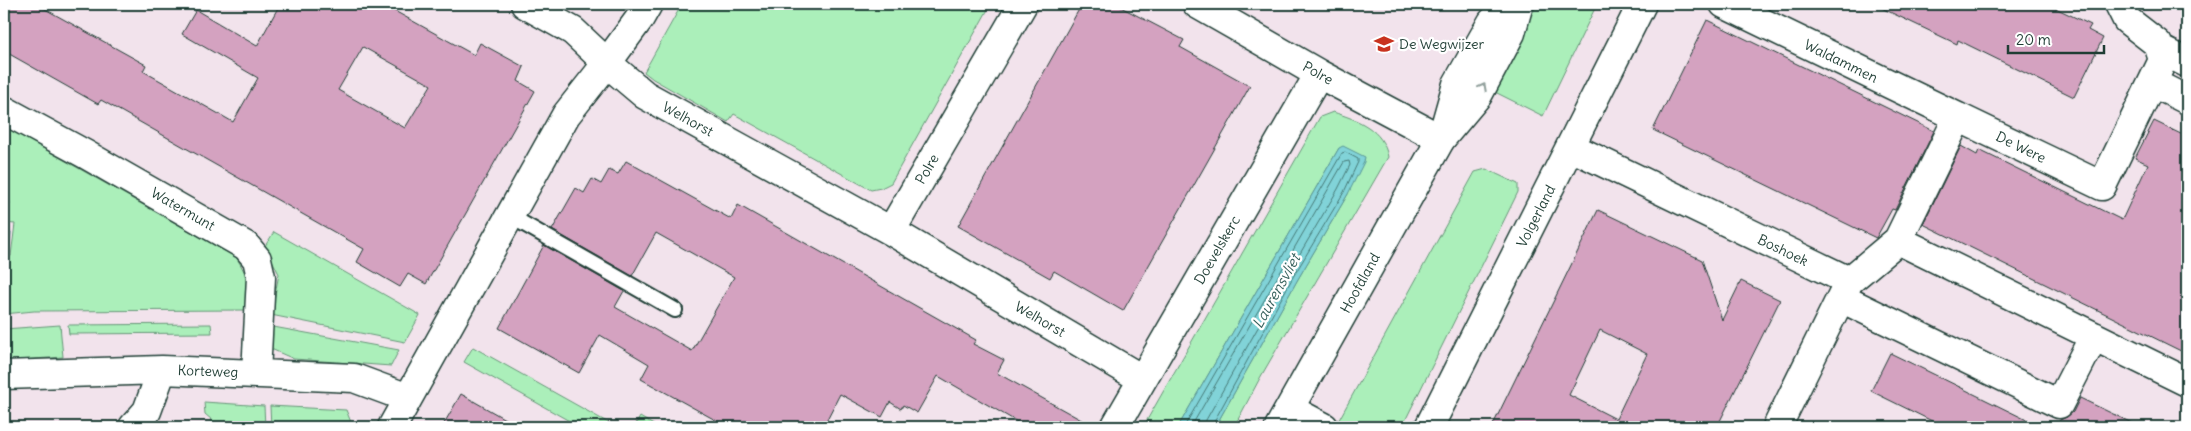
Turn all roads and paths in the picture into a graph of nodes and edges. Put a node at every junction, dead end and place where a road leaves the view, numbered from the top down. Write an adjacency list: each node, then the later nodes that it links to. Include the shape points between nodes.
1 (525, 4): 11 (street, via 573,31)
2 (648, 4): 11 (street)
3 (1023, 4): 21 (street, Polre)
4 (1197, 4): 13 (street, Polre)
5 (1512, 4): 18 (street, Hoofdland, via 1492,22 1456,84)
6 (1519, 4): 18 (street, Hoofdland, one-way to 6, via 1478,95 1511,33)
7 (1642, 4): 19 (street, Volgerland)
8 (1724, 4): 17 (street, Waldammen)
9 (2118, 4): 10 (street, via 2127,20 2158,44)
10 (2160, 50): 12 (street); 14 (street, De Were, via 2163,60)
11 (606, 63): 20 (street, via 566,115); 21 (street, Welhorst, via 645,95)
12 (2187, 63)
13 (1319, 74): 18 (street, Polre); 29 (street, Doevelskerc)
14 (2153, 83): 15 (street); 17 (street, De Were, via 2102,186)
15 (2187, 100)
16 (4, 110): 27 (street, Watermunt, via 246,246 257,259 261,277)
17 (1958, 117): 22 (street)
18 (1441, 139): 32 (street, Hoofdland)
19 (1571, 147): 23 (street, Boshoek); 37 (street, Volgerland)
20 (510, 216): 24 (lane); 31 (street)
21 (891, 231): 29 (street, Welhorst)
22 (1898, 240): 23 (street); 25 (street)
23 (1845, 290): 25 (street, via 2059,404); 38 (street)
24 (675, 310)
25 (2094, 336): 30 (street)
26 (162, 370): 27 (street, Korteweg); 28 (street, Korteweg); 33 (street, via 147,411)
27 (256, 373): 31 (street, Korteweg, via 354,378)
28 (4, 375)
29 (1142, 379): 35 (street, Doevelskerc)
30 (2187, 382)
31 (408, 398): 34 (street)
32 (1285, 418): 36 (street)
33 (133, 427)
34 (392, 427)
35 (1114, 427)
36 (1324, 427)
37 (1430, 427)
38 (1776, 427)

